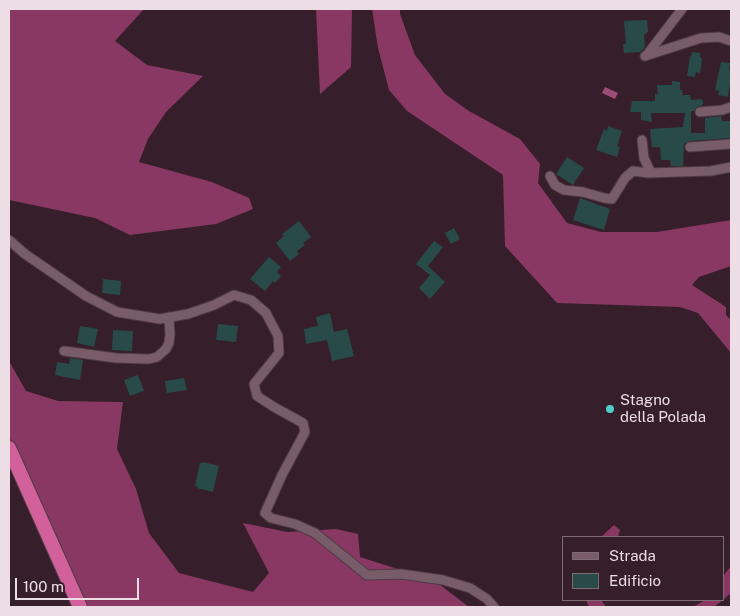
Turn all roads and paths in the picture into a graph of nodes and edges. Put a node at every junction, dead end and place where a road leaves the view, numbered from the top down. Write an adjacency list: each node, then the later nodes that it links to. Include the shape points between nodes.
1 (682, 9): 2 (street, via 645,56 701,38 719,37)
2 (731, 41)
3 (731, 107): 4 (street)
4 (700, 112)
5 (642, 140): 9 (street, via 644,158)
6 (731, 144): 7 (street)
7 (690, 147)
8 (731, 167): 9 (street)
9 (651, 173): 10 (street, via 632,171 612,199 564,190 555,185)
10 (550, 176)
11 (9, 240): 12 (street, via 64,281 117,312 160,319)
12 (169, 317): 13 (street, via 169,343 157,357 116,358); 16 (street, via 188,314 234,295 251,300 270,320 278,336 279,353 254,384 257,396 304,422 305,432 265,513 270,518 315,533 367,575 401,574 443,580 470,588)
13 (64, 351)
14 (9, 448): 15 (highway)
15 (80, 607)
16 (494, 607)

